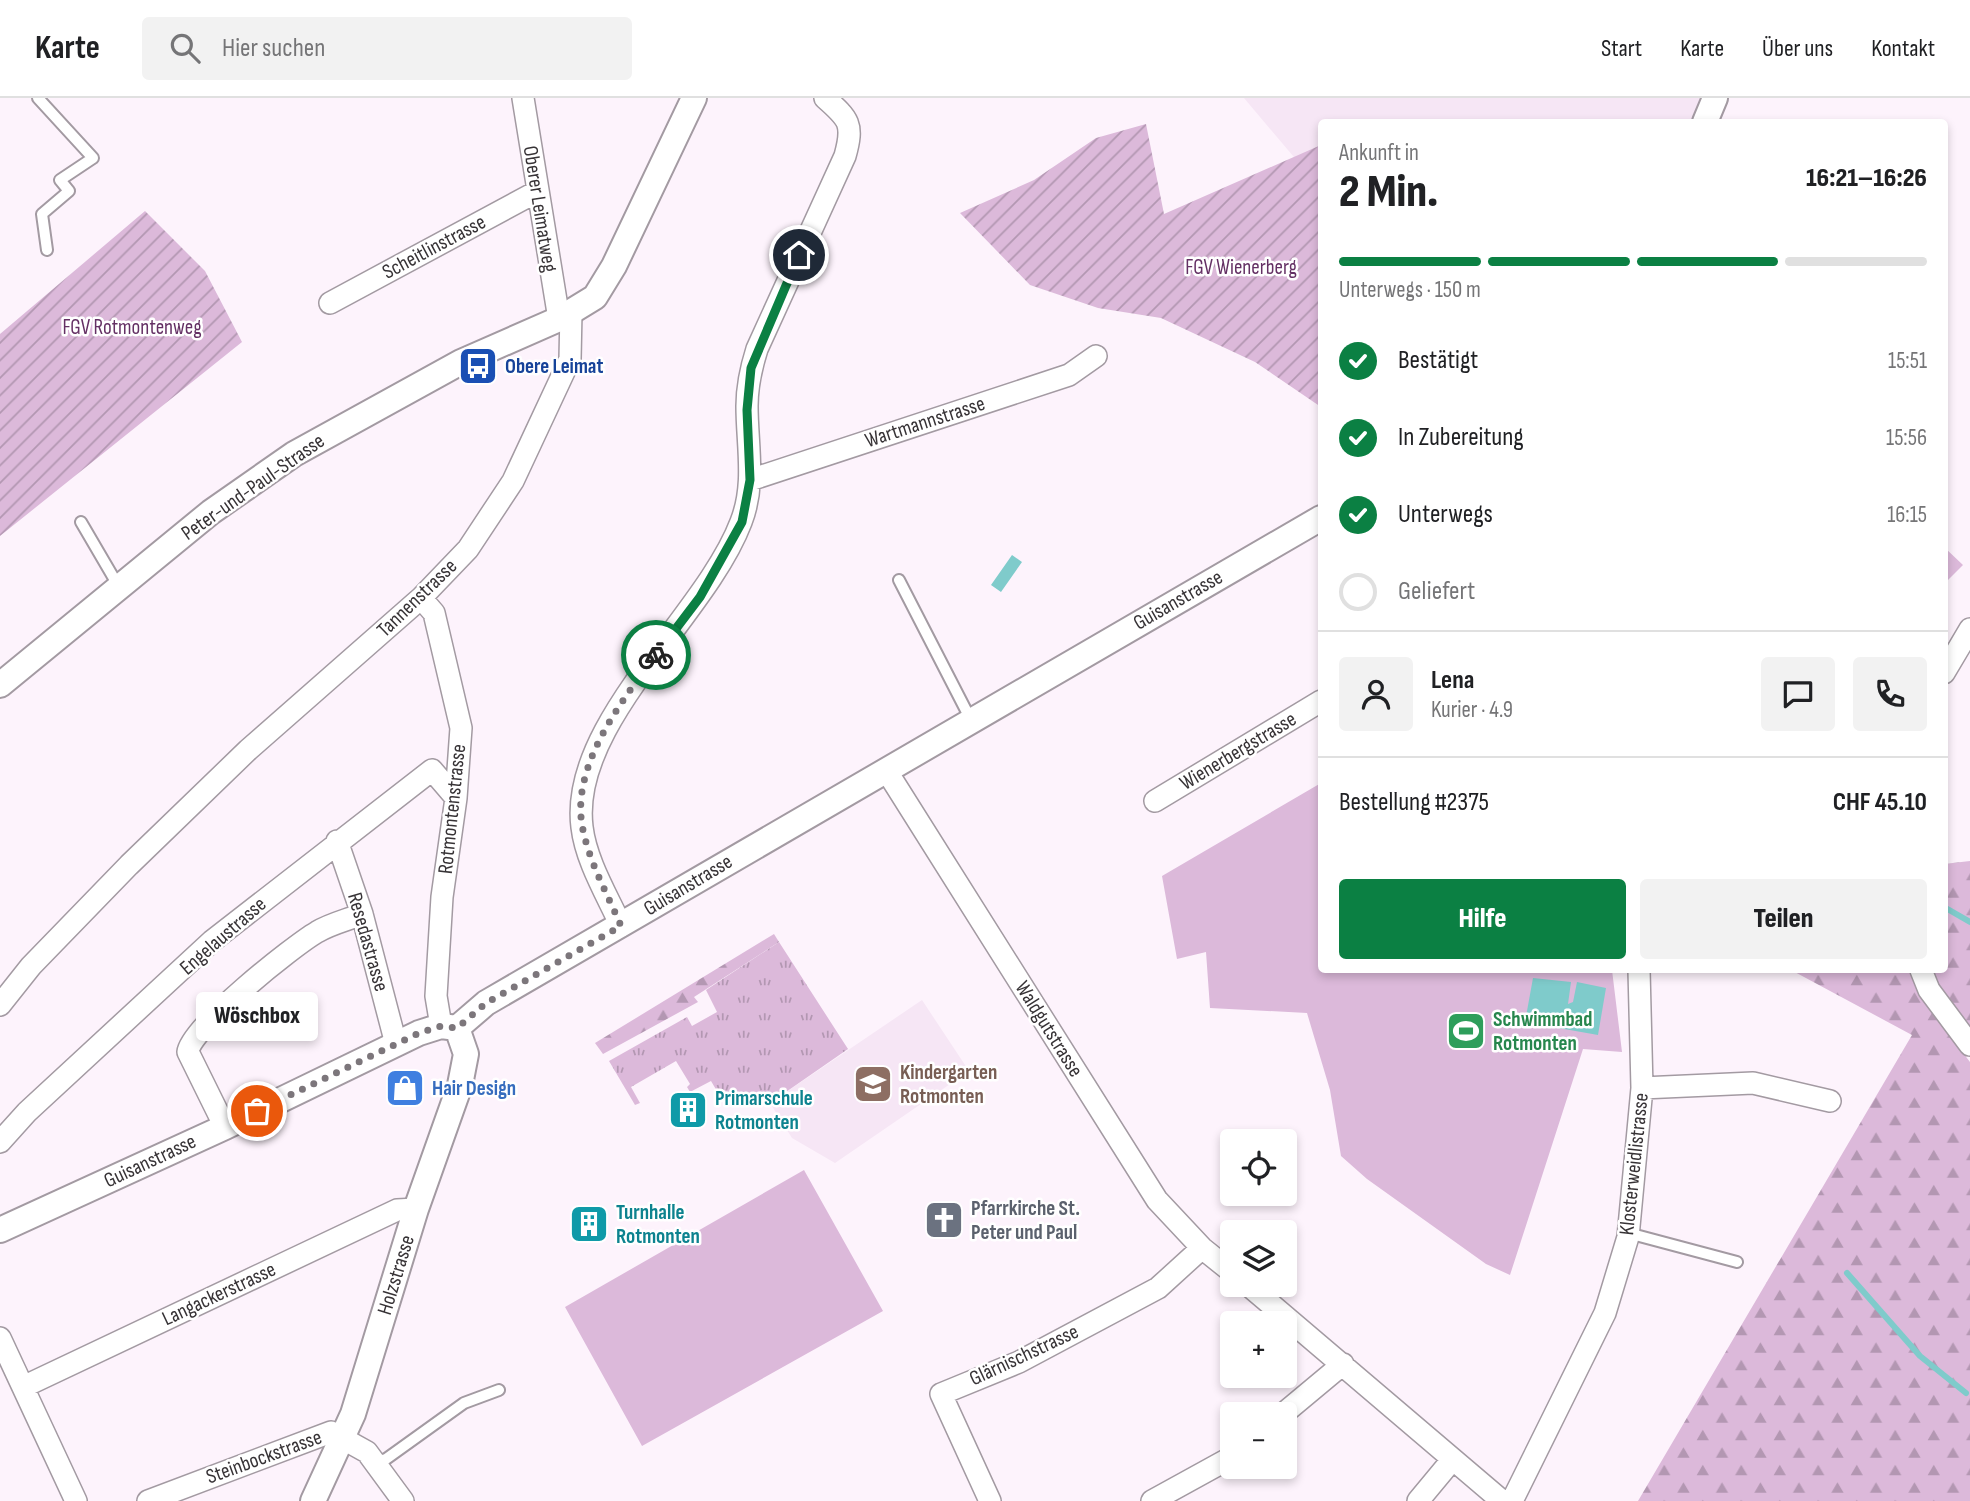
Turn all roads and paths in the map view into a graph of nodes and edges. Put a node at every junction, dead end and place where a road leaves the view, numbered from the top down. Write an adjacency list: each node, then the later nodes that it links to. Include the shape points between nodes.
1 (38, 98): 8 (lane, via 93,158 60,180 69,191 42,214)
2 (523, 98): 7 (street, Oberer Leimatweg)
3 (694, 98): 10 (street, via 603,285 595,297)
4 (825, 98): 12 (street, via 846,117 851,135 751,368 747,410)
5 (1715, 98): 6 (street)
6 (1706, 119)
7 (538, 191): 9 (street, Scheitlinstrasse); 10 (street, Oberer Leimatweg)
8 (47, 250)
9 (330, 303)
10 (565, 316): 16 (street, Peter-und-Paul-Strasse, via 461,362 294,454 211,512); 17 (street, Tannenstrasse, via 570,359 513,481 468,549)
11 (1096, 356): 12 (street, Wartmannstrasse, via 1069,375)
12 (750, 480): 28 (street, via 742,522 700,597 644,671 586,770 582,826 587,850)
13 (1318, 520): 22 (street, Guisanstrasse)
14 (81, 522): 16 (lane)
15 (899, 580): 22 (lane)
16 (119, 587): 20 (street, Peter-und-Paul-Strasse)
17 (421, 598): 24 (street, Rotmontenstrasse, via 434,613 461,728); 31 (street, Tannenstrasse, via 218,778 30,966)
18 (1970, 629): 19 (street)
19 (1948, 666)
20 (0, 685)
21 (1318, 703): 25 (street, Wienerbergstrasse)
22 (971, 720): 23 (street, Guisanstrasse)
23 (886, 770): 28 (street, Guisanstrasse); 42 (street, Waldgutstrasse, via 1157,1200)
24 (456, 798): 26 (street, Engelaustrasse, via 432,770); 32 (street, Rotmontenstrasse, via 442,897 436,996)
25 (1155, 801)
26 (337, 841): 27 (street, Resedastrasse); 38 (street, Engelaustrasse, via 212,941)
27 (362, 914): 33 (street, Resedastrasse); 37 (street, via 317,932 218,1011 189,1043 188,1052)
28 (621, 926): 32 (street, Guisanstrasse)
29 (1639, 973): 35 (street, Klosterweidlistrasse)
30 (1922, 973): 34 (street, via 1929,990)
31 (0, 1005)
32 (449, 1027): 33 (street, Guisanstrasse); 39 (street, Holzstrasse, via 466,1054 465,1063)
33 (396, 1044): 37 (street, Guisanstrasse)
34 (1970, 1045)
35 (1642, 1088): 36 (street, via 1753,1083); 41 (street, Klosterweidlistrasse)
36 (1830, 1101)
37 (225, 1127): 40 (street, Guisanstrasse)
38 (0, 1142)
39 (416, 1209): 48 (street, Langackerstrasse, via 397,1210); 51 (street, Holzstrasse, via 353,1414)
40 (0, 1230)
41 (1628, 1234): 44 (lane); 63 (street, Klosterweidlistrasse, via 1605,1314)
42 (1202, 1248): 43 (street, Waldgutstrasse); 59 (street, Glärnischstrasse, via 1158,1288 1019,1362 941,1394)
43 (1220, 1262)
44 (1738, 1262)
45 (1263, 1297): 47 (street)
46 (0, 1338): 48 (street)
47 (1343, 1364): 50 (street); 52 (street)
48 (23, 1387): 55 (street)
49 (499, 1390): 53 (lane, via 464,1403 386,1459)
50 (1297, 1402)
51 (342, 1436): 53 (street); 56 (street, Steinbockstrasse, via 322,1433); 57 (street, Holzstrasse)
52 (1452, 1460): 61 (street); 62 (street)
53 (375, 1462): 58 (street)
54 (1220, 1464): 60 (street)
55 (76, 1501)
56 (148, 1501)
57 (313, 1501)
58 (403, 1501)
59 (990, 1501)
60 (1152, 1501)
61 (1418, 1501)
62 (1502, 1501)
63 (1512, 1501)

